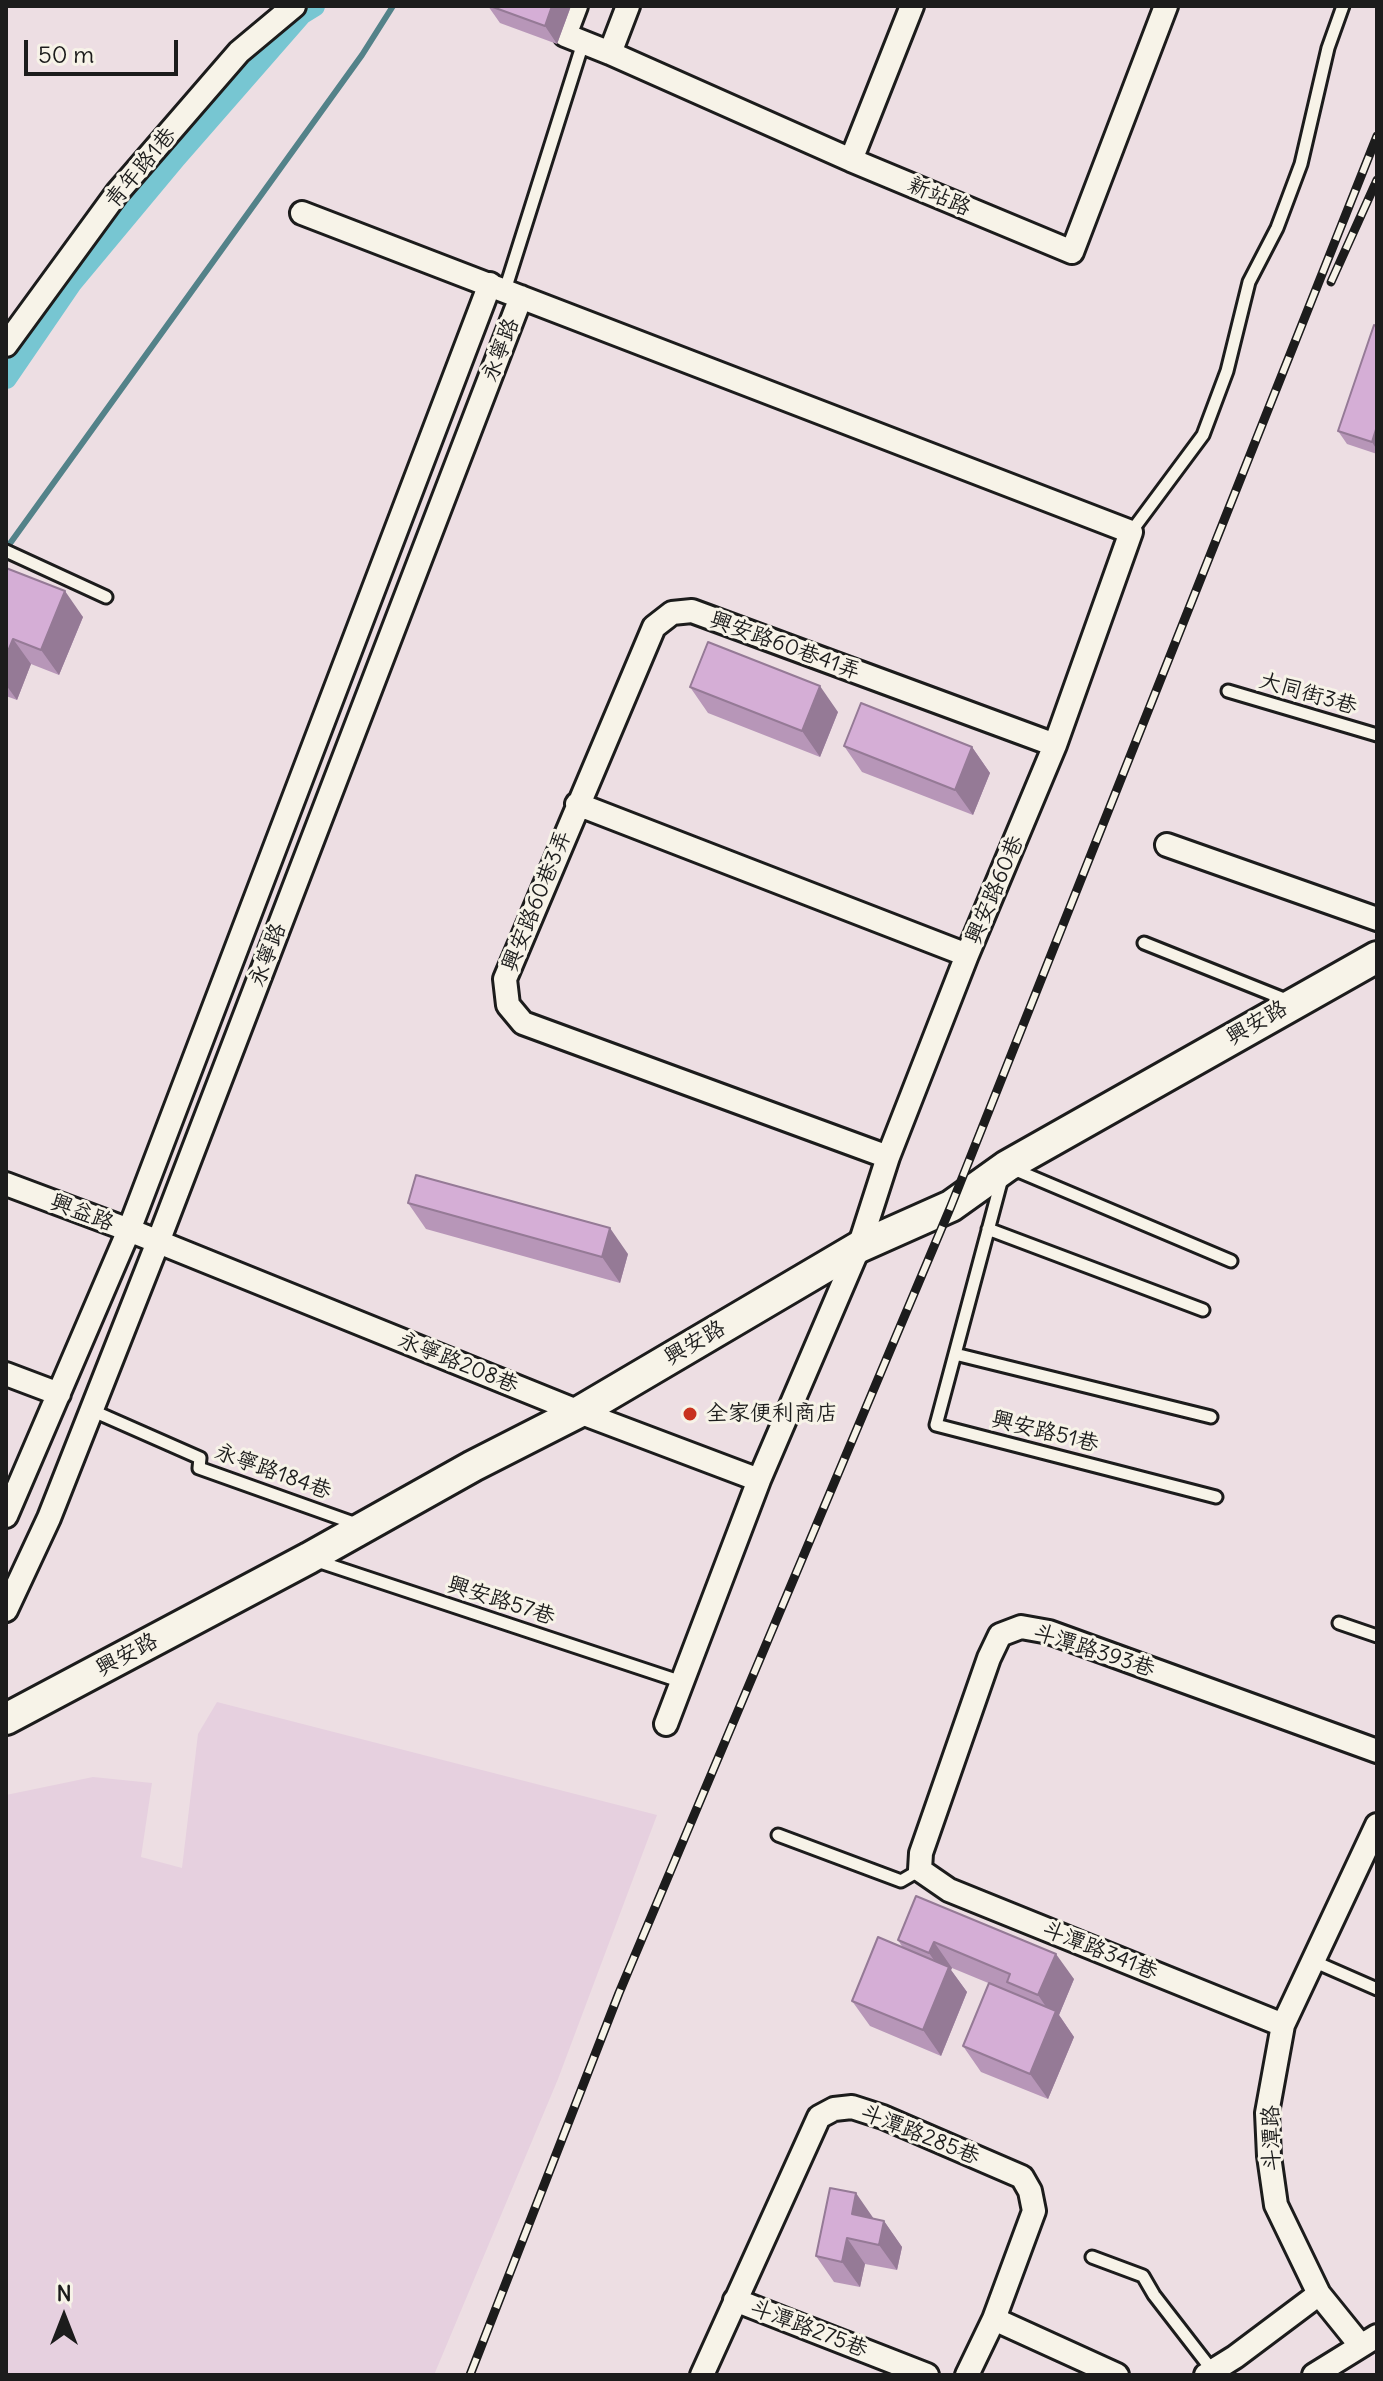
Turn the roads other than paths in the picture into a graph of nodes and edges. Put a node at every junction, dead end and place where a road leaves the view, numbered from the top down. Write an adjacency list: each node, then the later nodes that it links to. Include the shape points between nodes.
1 (294, 6): 12 (street, 青年路1巷, via 239,52 117,193)
2 (576, 6): 7 (street)
3 (628, 6): 8 (street)
4 (912, 6): 9 (street)
5 (1166, 6): 9 (street, 新站路, via 1072,252)
6 (1343, 6): 13 (lane, via 1301,164 1249,282 1227,371 1203,435)
7 (574, 39): 8 (street, 新站路); 11 (lane)
8 (610, 53): 9 (street, 新站路)
9 (851, 160)
10 (302, 213): 11 (street)
11 (506, 290): 13 (street); 30 (street, 永寧路); 31 (street, 永寧路)
12 (6, 345)
13 (1131, 532): 18 (street, 興安路60巷)
14 (6, 551): 15 (lane)
15 (106, 597)
16 (1228, 691): 17 (lane, 大同街3巷)
17 (1377, 735)
18 (1055, 745): 19 (street, 興安路60巷41弄, via 692,611 672,613 654,627); 23 (street, 興安路60巷)
19 (577, 804): 23 (street, 興安路60巷3弄); 26 (street, 興安路60巷3弄, via 505,979 508,1005 523,1023)
20 (1167, 845): 21 (street)
21 (1377, 919)
22 (1144, 943): 25 (lane)
23 (967, 955): 26 (street, 興安路60巷)
24 (1377, 957): 25 (street, 興安路)
25 (1294, 1002): 27 (street, 興安路)
26 (888, 1157): 32 (street, 興安路60巷)
27 (1007, 1166): 29 (lane, 興安路51巷); 32 (street, 興安路, via 951,1206); 33 (lane)
28 (6, 1184): 30 (street, 興益路)
29 (988, 1229): 34 (lane); 35 (lane, 興安路51巷)
30 (129, 1230): 31 (street, 興益路); 37 (street, 永寧路)
31 (158, 1242): 38 (street, 永寧路); 39 (street, 永寧路208巷)
32 (859, 1247): 39 (street, 興安路); 41 (street, 興安路60巷)
33 (1231, 1261)
34 (1203, 1310)
35 (955, 1354): 40 (lane); 42 (lane, 興安路51巷, via 936,1425)
36 (6, 1374): 37 (street)
37 (59, 1394): 43 (street, 永寧路)
38 (90, 1410): 44 (lane, 永寧路184巷, via 200,1458 199,1468); 46 (street, 永寧路, via 49,1518)
39 (579, 1412): 41 (street, 永寧路208巷); 44 (street, 興安路)
40 (1211, 1417)
41 (759, 1480): 49 (street, 興安路60巷)
42 (1216, 1497)
43 (6, 1516)
44 (363, 1526): 45 (street, 興安路)
45 (309, 1558): 49 (lane, 興安路57巷); 50 (street, 興安路)
46 (6, 1610)
47 (1339, 1623): 48 (lane)
48 (1377, 1636)
49 (682, 1682): 51 (street, 興安路60巷)
50 (6, 1719)
51 (666, 1724)
52 (1377, 1751): 55 (street, 斗潭路393巷, via 1049,1632 1021,1627 1000,1635 989,1658 921,1853)
53 (1377, 1825): 56 (street, 斗潭路)
54 (778, 1835): 55 (lane, via 901,1881)
55 (920, 1870): 58 (street, 斗潭路341巷, via 949,1890)
56 (1313, 1961): 57 (lane); 58 (street, 斗潭路)
57 (1377, 1989)
58 (1283, 2025): 60 (street, 斗潭路, via 1267,2113 1272,2181 1276,2205)
59 (1092, 2257): 64 (lane, via 1143,2276)
60 (1319, 2294): 63 (street, 斗潭路); 64 (street)
61 (735, 2300): 62 (street, 斗潭路285巷, via 819,2117 852,2107 1022,2177 1034,2211); 65 (street); 66 (street, 斗潭路275巷)
62 (994, 2319): 67 (street, 斗潭路285巷); 68 (street)
63 (1369, 2341): 69 (street, 斗潭路)
64 (1209, 2373)
65 (702, 2375)
66 (927, 2375)
67 (967, 2375)
68 (1117, 2375)
69 (1314, 2375)

